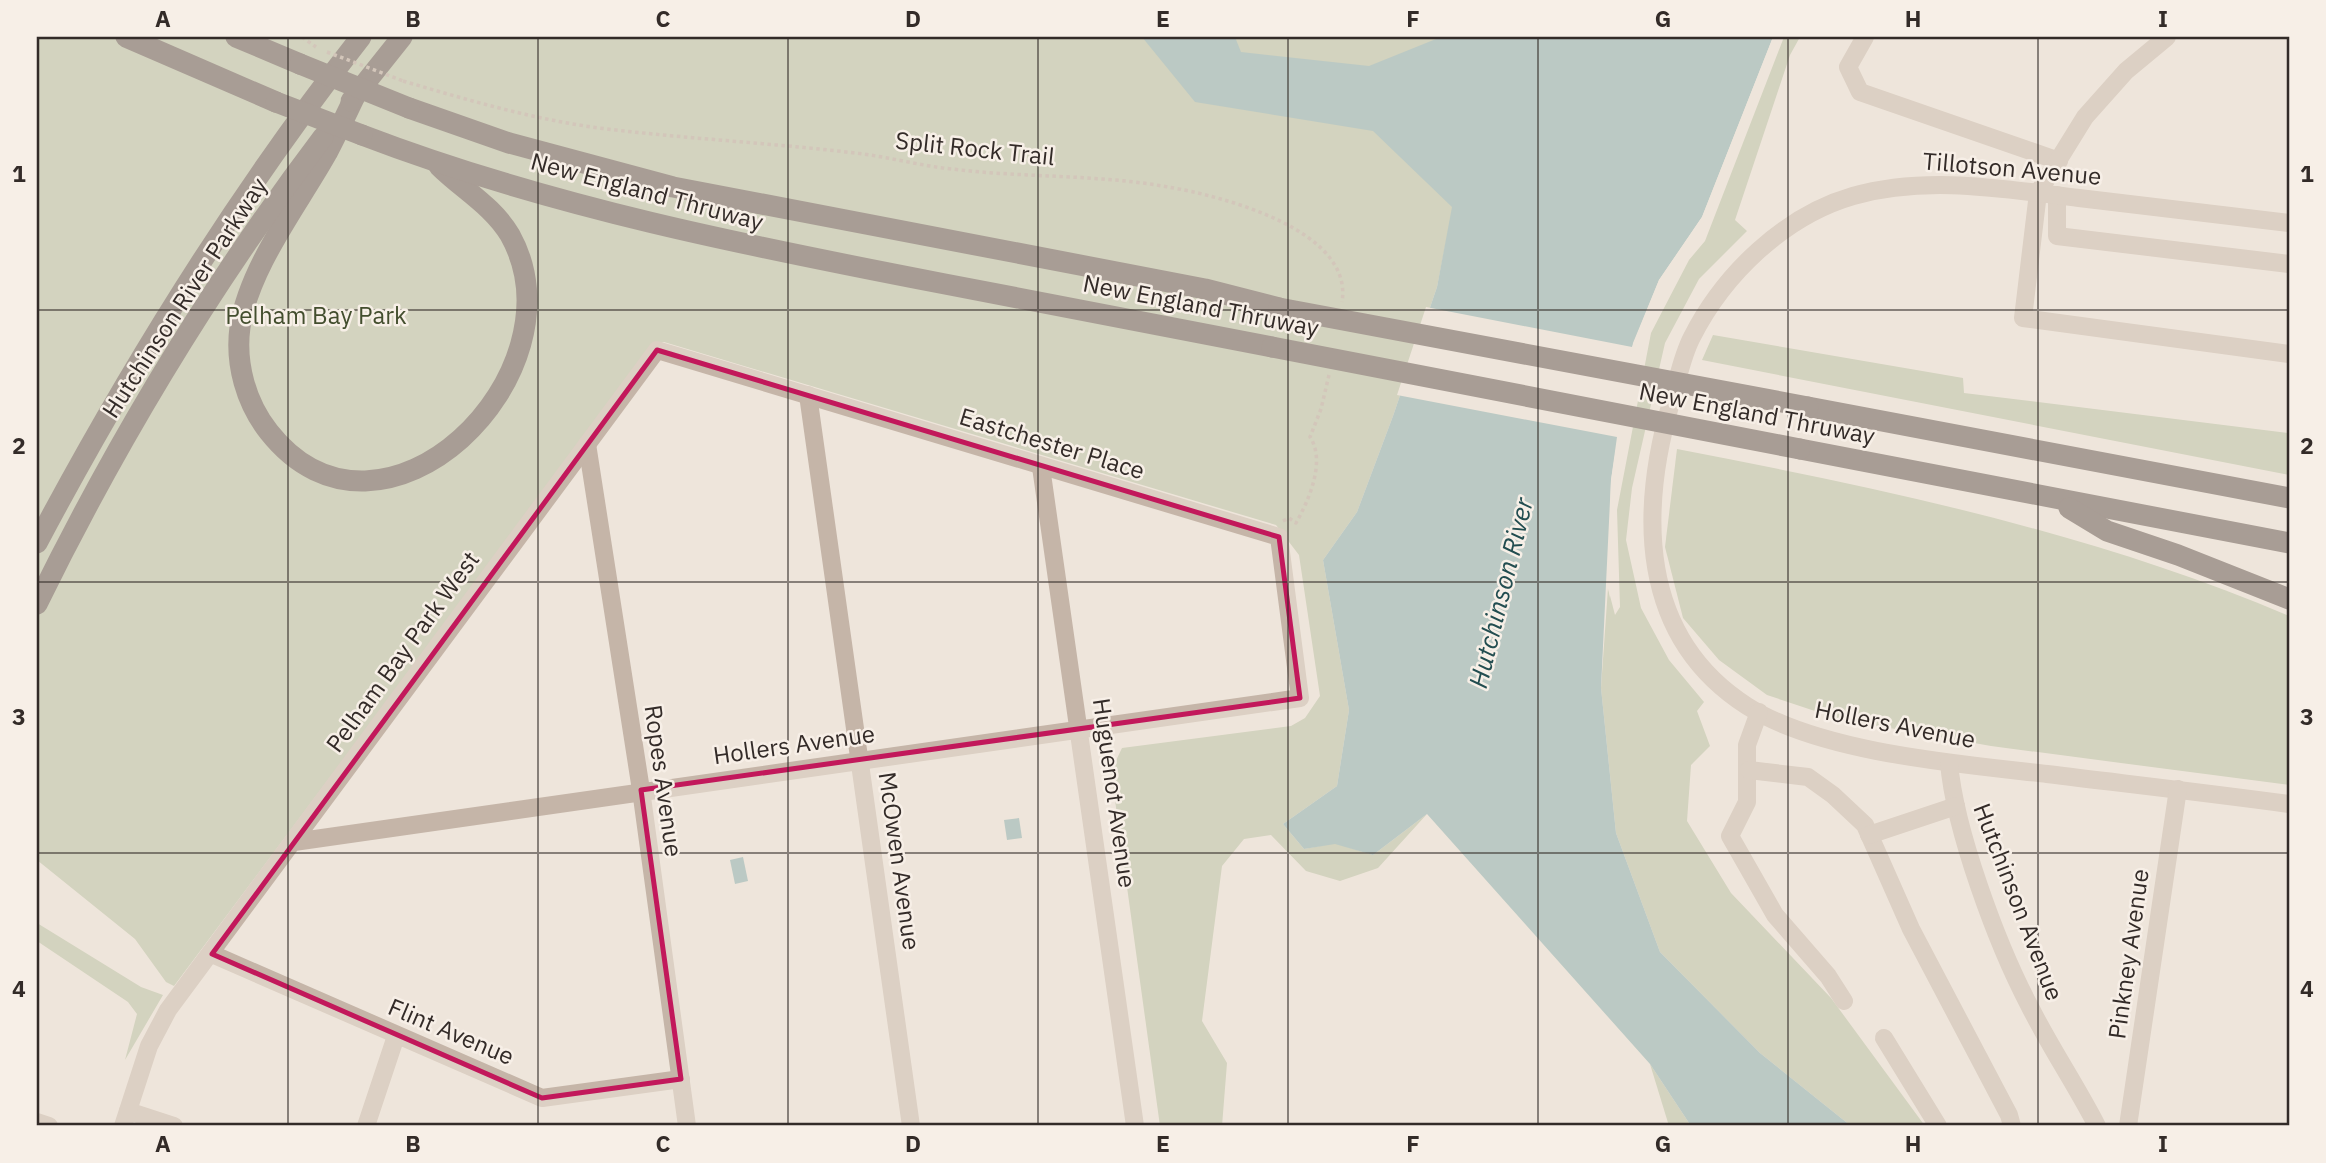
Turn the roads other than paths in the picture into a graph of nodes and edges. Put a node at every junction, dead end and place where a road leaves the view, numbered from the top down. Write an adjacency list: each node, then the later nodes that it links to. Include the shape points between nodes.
1 (126, 37): 9 (highway, New England Thruway, bridge, via 276,102)
2 (236, 37): 20 (highway, New England Thruway, bridge, via 509,143 673,187 1205,289 1279,308)
3 (361, 37): 22 (highway, Hutchinson River Parkway, via 272,156 186,285 109,411)
4 (402, 37): 7 (highway, Hutchinson River Parkway)
5 (1865, 37): 8 (street, via 1848,67 1860,92)
6 (2167, 37): 8 (street, via 2126,71 2085,117)
7 (355, 96): 9 (highway, via 255,283 239,340 246,390 261,421 288,451 329,474 383,479 433,462 483,415 523,342 528,291 514,243 493,213); 25 (highway, Hutchinson River Parkway, via 217,288 133,425)
8 (2059, 161): 10 (street)
9 (438, 164): 21 (highway, New England Thruway, bridge, via 744,246)
10 (2038, 193): 11 (street, Tillotson Avenue); 15 (street, via 2023,318); 17 (street, Tillotson Avenue, via 1932,184 1892,187 1848,198 1801,220 1723,287 1690,340)
11 (2057, 195): 12 (street, Tillotson Avenue); 13 (street, via 2057,236)
12 (2289, 223)
13 (2289, 264)
14 (657, 350): 16 (street, Eastchester Place); 18 (street, Pelham Bay Park West)
15 (2289, 354)
16 (808, 395): 19 (street, Eastchester Place); 29 (street, McOwen Avenue)
17 (1670, 405): 27 (street, Hollers Avenue, via 1658,449 1654,503 1656,574 1663,599 1682,641 1704,670)
18 (587, 444): 33 (street, Ropes Avenue); 37 (street, Pelham Bay Park West)
19 (1041, 467): 26 (street, Eastchester Place, via 1279,537); 28 (street, Huguenot Avenue)
20 (2289, 498)
21 (2056, 500): 23 (highway, New England Thruway); 24 (highway, via 2107,531)
22 (37, 543)
23 (2289, 543)
24 (2289, 599)
25 (37, 604)
26 (1300, 698): 28 (street, Hollers Avenue)
27 (1759, 712): 30 (street, Hollers Avenue, via 1835,741); 31 (street, via 1747,745)
28 (1080, 731): 29 (street, Hollers Avenue); 50 (street, Huguenot Avenue)
29 (860, 761): 33 (street, Hollers Avenue); 49 (street, McOwen Avenue)
30 (1949, 763): 32 (street, Hollers Avenue); 35 (street, Hutchinson Avenue)
31 (1749, 770): 36 (street, via 1808,777 1833,795); 39 (street, via 1747,802 1730,836 1775,915)
32 (2178, 789): 34 (street, Hollers Avenue); 54 (street, Pinkney Avenue)
33 (641, 790): 37 (street, Hollers Avenue); 42 (street, Ropes Avenue)
34 (2289, 804)
35 (1956, 806): 36 (street); 53 (street, Hutchinson Avenue, via 2011,967)
36 (1869, 835): 52 (street, via 1911,929 2010,1115)
37 (294, 842): 38 (street, Pelham Bay Park West)
38 (212, 954): 40 (street, Flint Avenue); 43 (street, Pelham Bay Park West, via 168,1010 149,1046)
39 (1844, 1001)
40 (396, 1035): 42 (street, Flint Avenue, via 542,1098); 47 (street)
41 (1884, 1038): 51 (street)
42 (681, 1079): 48 (street, Ropes Avenue)
43 (125, 1119): 46 (street)
44 (37, 1122): 45 (street)
45 (49, 1126)
46 (174, 1126)
47 (366, 1126)
48 (687, 1126)
49 (911, 1126)
50 (1135, 1126)
51 (1938, 1126)
52 (2011, 1126)
53 (2097, 1126)
54 (2128, 1126)

